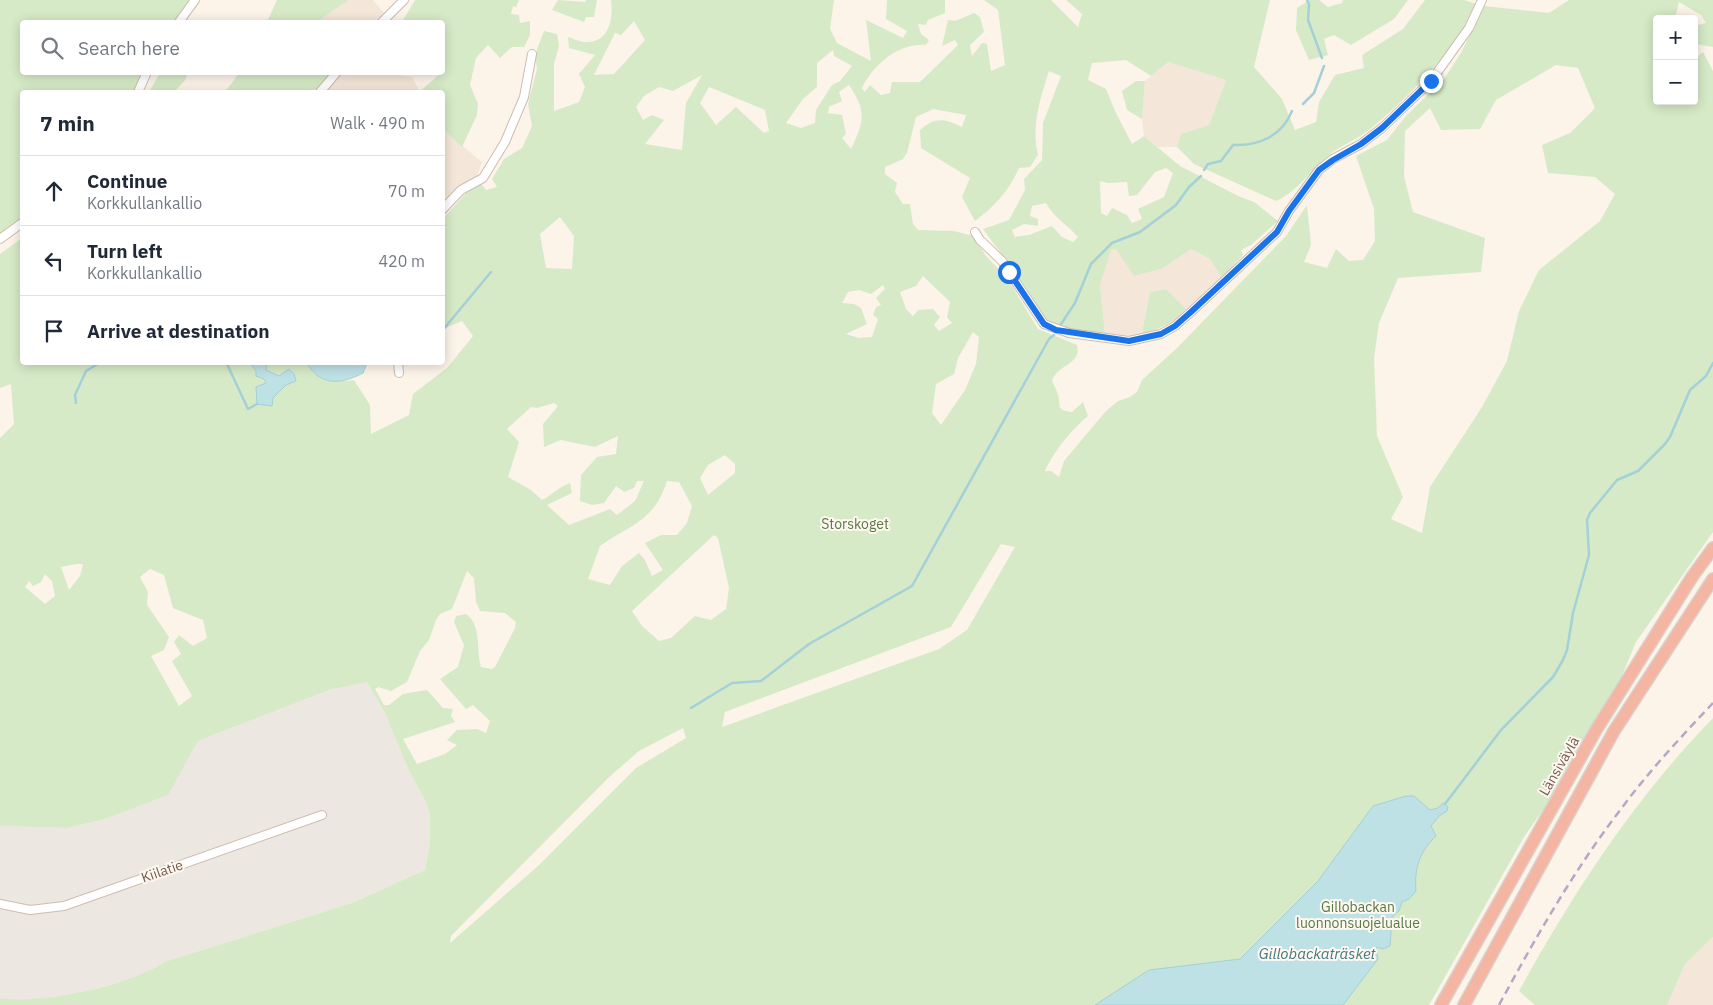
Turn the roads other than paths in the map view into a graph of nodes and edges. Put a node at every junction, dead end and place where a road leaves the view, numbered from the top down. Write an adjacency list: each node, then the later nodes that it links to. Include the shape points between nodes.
1 (195, 0): 4 (street)
2 (404, 0): 5 (street)
3 (1482, 0): 13 (street, via 1469,28 1431,81 1382,128 1319,170 1277,232 1175,326 1161,334 1129,341 1069,333 1044,324 1002,262)
4 (180, 20)
5 (384, 20)
6 (532, 54): 11 (street, via 524,97 505,142 483,178 461,190)
7 (146, 75): 9 (street)
8 (334, 75): 10 (street)
9 (139, 90)
10 (322, 90)
11 (445, 207)
12 (20, 224): 14 (street)
13 (975, 232)
14 (0, 239)
15 (398, 365): 16 (street)
16 (399, 374)
17 (1713, 548): 21 (highway, Länsiväylä, via 1596,730)
18 (1713, 579): 22 (highway, via 1614,731)
19 (322, 815): 20 (street, Kiilatie, via 64,906 30,910)
20 (0, 904)
21 (1441, 1005)
22 (1464, 1005)

